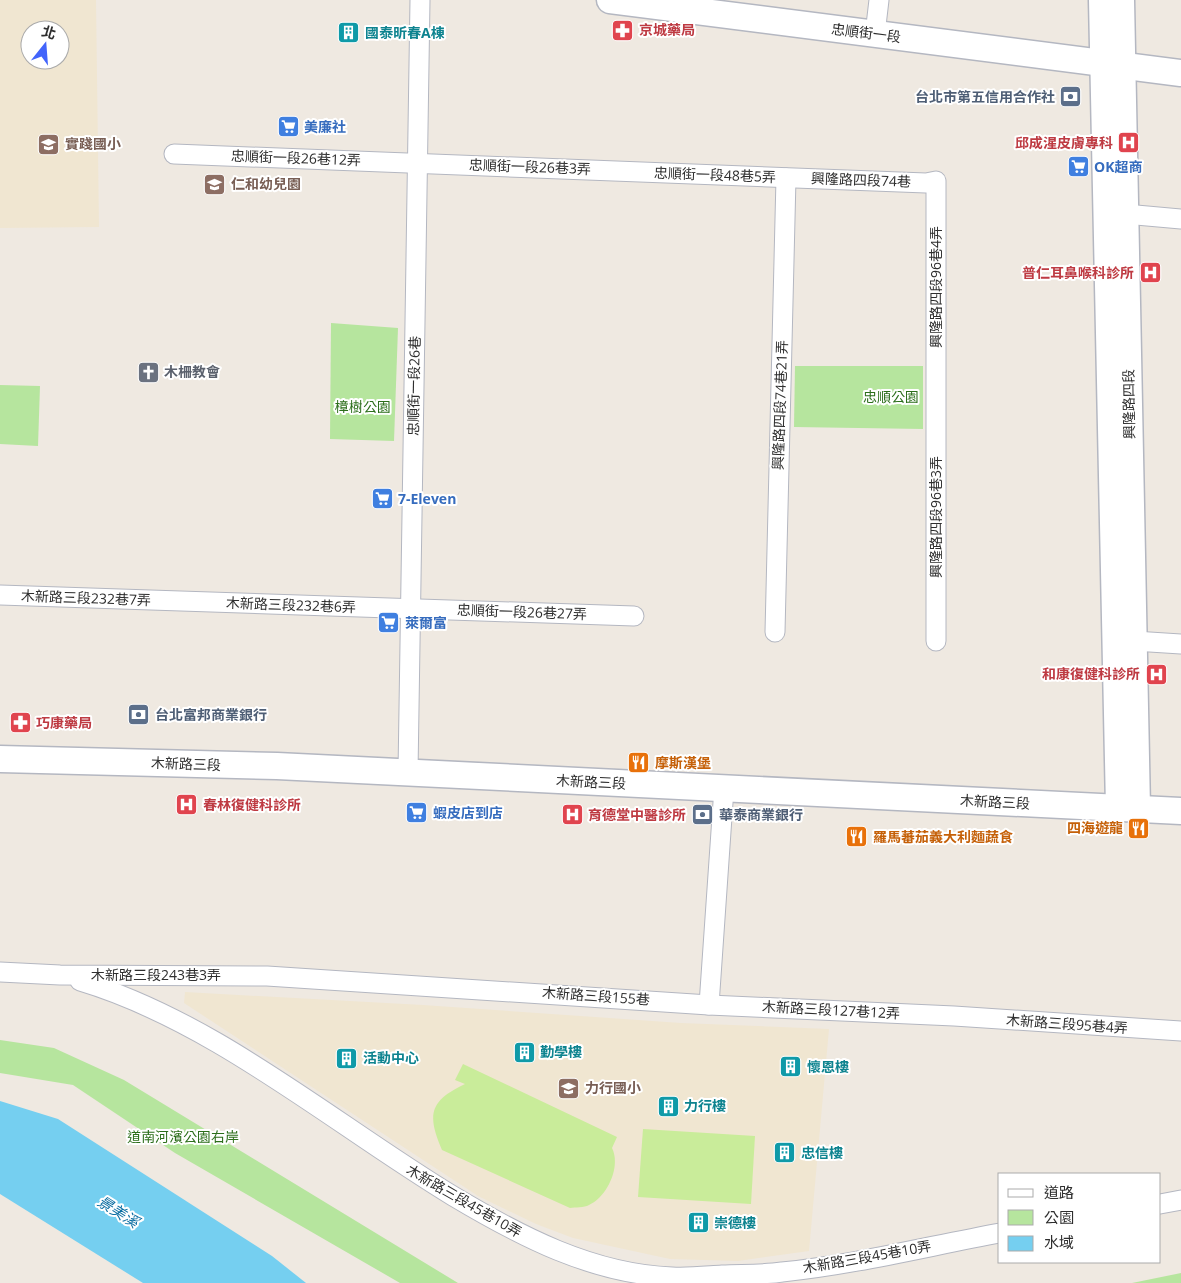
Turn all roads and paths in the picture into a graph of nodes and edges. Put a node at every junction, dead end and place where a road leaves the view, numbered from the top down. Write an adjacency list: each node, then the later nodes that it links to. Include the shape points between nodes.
1 (420, 0): 11 (street, 忠順街一段26巷)
2 (610, 0): 6 (main road, 忠順街一段)
3 (879, 0): 7 (street)
4 (1102, 0): 8 (main road, 興隆路四段)
5 (1121, 0): 8 (main road, 興隆路四段)
6 (667, 3): 7 (main road, 忠順街一段)
7 (875, 34): 8 (main road, 忠順街一段)
8 (1112, 64): 9 (main road, 忠順街一段); 15 (main road, 興隆路四段); 29 (main road, 興隆路四段)
9 (1181, 72)
10 (174, 154): 11 (street, 忠順街一段26巷12弄)
11 (417, 163): 12 (street, 忠順街一段26巷3弄); 20 (street, 忠順街一段26巷)
12 (643, 172): 13 (street, 忠順街一段48巷5弄)
13 (786, 178): 14 (street, 興隆路四段74巷); 22 (street, 興隆路四段74巷21弄)
14 (936, 181): 17 (street, 興隆路四段96巷4弄)
15 (1125, 214): 16 (street); 24 (main road, 興隆路四段)
16 (1181, 218)
17 (936, 393): 23 (street, 興隆路四段96巷3弄)
18 (0, 595): 19 (street, 木新路三段232巷7弄)
19 (173, 601): 20 (street, 木新路三段232巷6弄)
20 (410, 608): 21 (street, 忠順街一段26巷27弄); 27 (street, 忠順街一段26巷)
21 (634, 616)
22 (775, 632)
23 (936, 641)
24 (1134, 641): 25 (street); 29 (main road, 興隆路四段)
25 (1181, 644)
26 (0, 759): 27 (main road, 木新路三段)
27 (408, 773): 28 (main road, 木新路三段)
28 (724, 788): 29 (main road, 木新路三段); 34 (street)
29 (1128, 808): 30 (main road, 木新路三段)
30 (1181, 811)
31 (0, 972): 32 (street, 木新路三段243巷3弄)
32 (53, 974): 33 (street, 木新路三段243巷3弄); 39 (street, 木新路三段45巷10弄, via 108,990 160,1011 263,1072 399,1163 506,1227 567,1255 615,1269 671,1277 782,1272)
33 (267, 976): 34 (street, 木新路三段155巷)
34 (709, 1004): 35 (street, 木新路三段127巷12弄)
35 (954, 1016): 36 (street, 木新路三段95巷4弄)
36 (1181, 1031)
37 (1181, 1200): 38 (street)
38 (1161, 1204)
39 (998, 1233)

